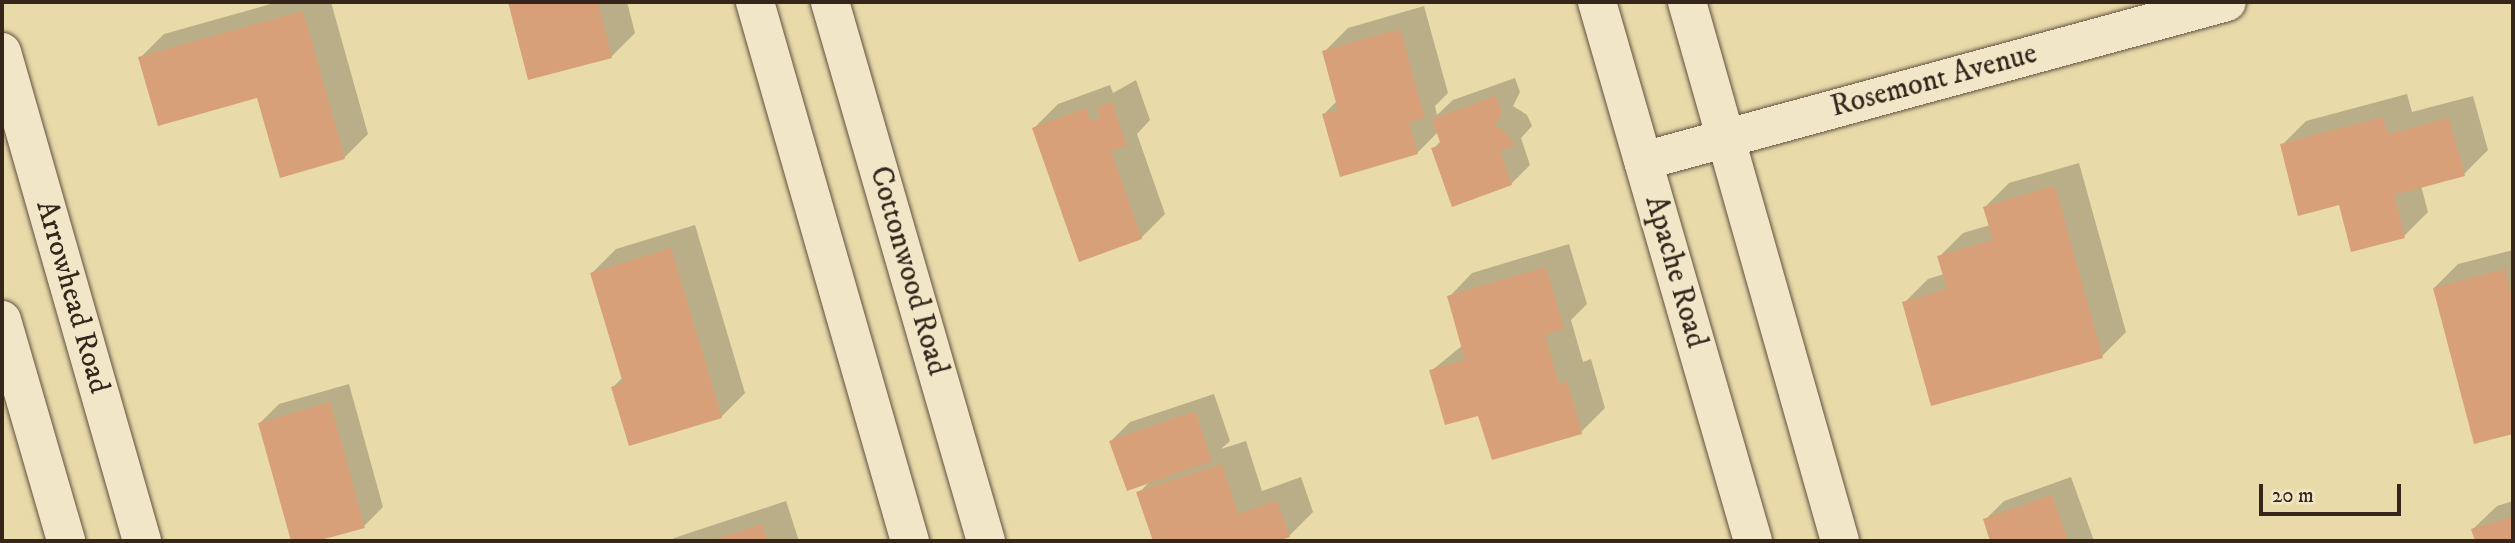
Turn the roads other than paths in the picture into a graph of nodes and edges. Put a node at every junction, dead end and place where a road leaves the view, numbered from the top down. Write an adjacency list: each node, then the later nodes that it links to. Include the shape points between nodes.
1 (755, 2): 12 (street)
2 (830, 2): 13 (street, Cottonwood Road)
3 (1597, 2): 8 (street, Apache Road)
4 (1687, 2): 7 (street)
5 (2227, 2): 7 (street, Rosemont Avenue)
6 (2, 52): 11 (street, Arrowhead Road)
7 (1727, 138): 8 (street, Rosemont Avenue); 15 (street)
8 (1643, 161): 14 (street, Apache Road)
9 (2, 320): 10 (street)
10 (66, 541)
11 (142, 541)
12 (910, 541)
13 (986, 541)
14 (1754, 541)
15 (1840, 541)

